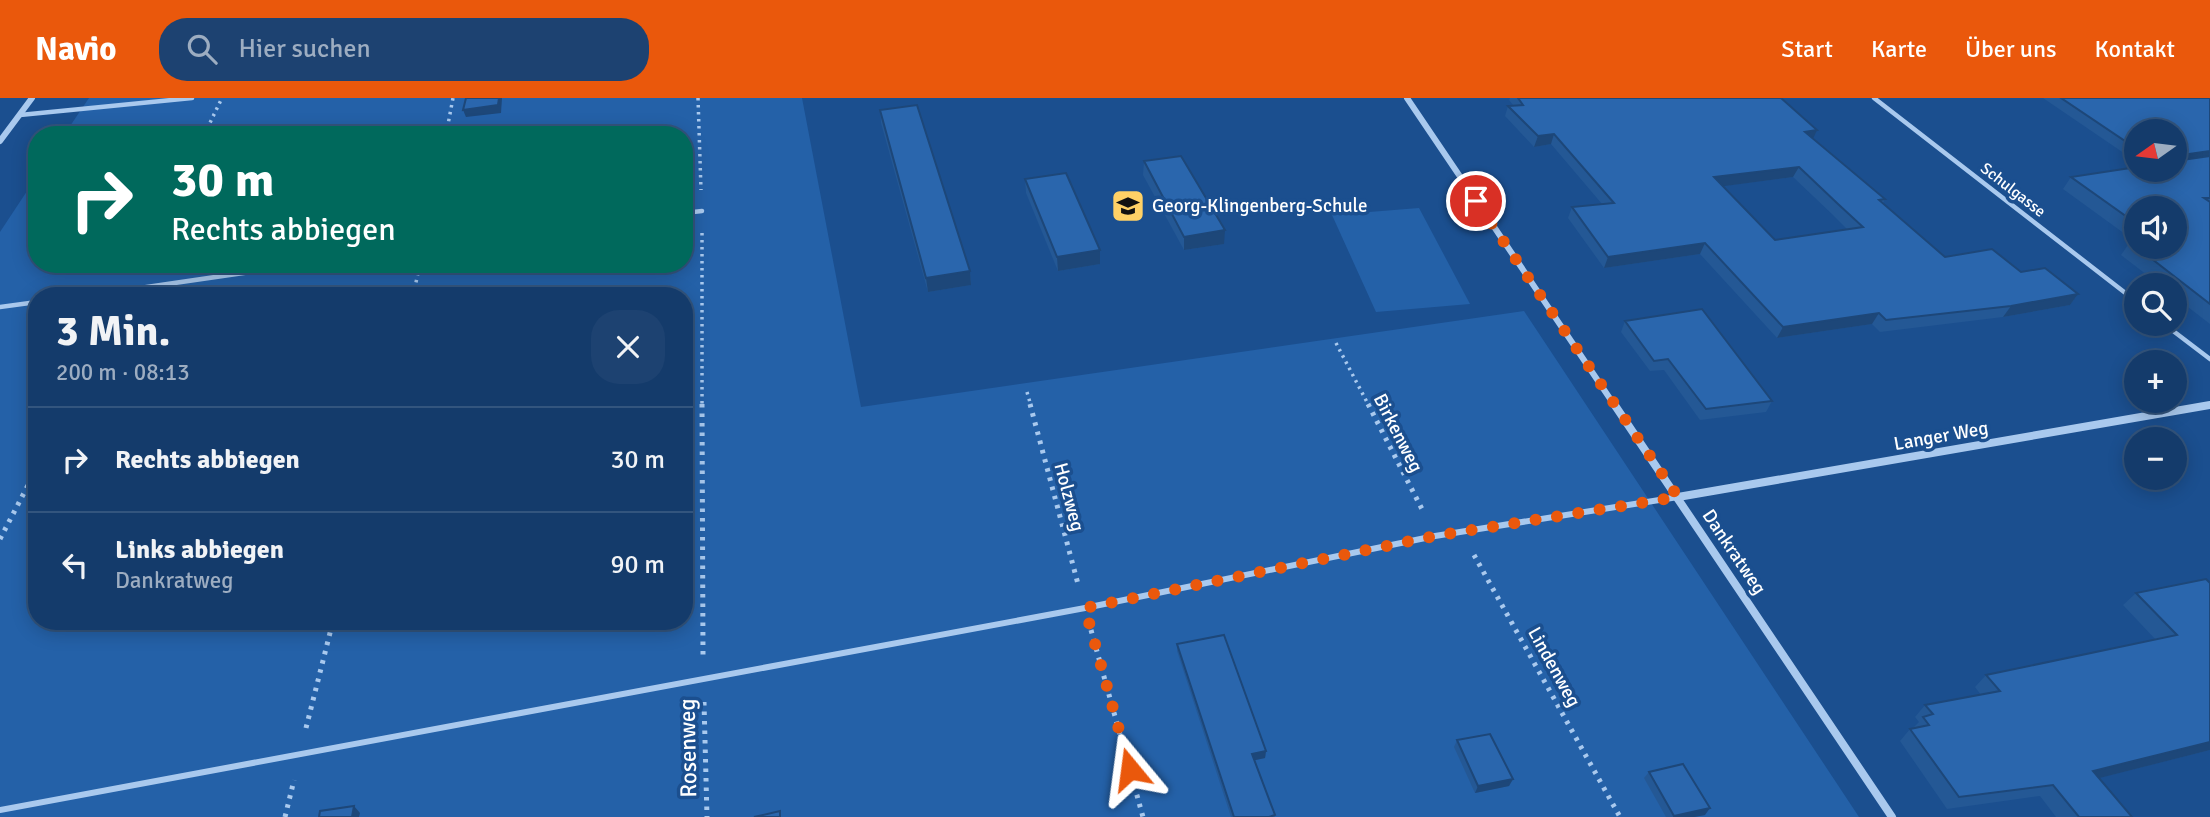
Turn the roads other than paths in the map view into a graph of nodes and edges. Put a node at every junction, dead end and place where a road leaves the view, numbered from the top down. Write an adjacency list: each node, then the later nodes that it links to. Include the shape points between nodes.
1 (32, 98): 5 (street)
2 (192, 98): 5 (lane)
3 (1406, 98): 17 (street, Dankratweg)
4 (1874, 98): 11 (lane, Schulgasse)
5 (19, 115): 6 (street)
6 (0, 141)
7 (702, 211): 8 (lane)
8 (693, 212)
9 (243, 273): 10 (lane)
10 (147, 287)
11 (2124, 292)
12 (28, 303): 13 (lane)
13 (0, 307)
14 (2180, 336): 15 (lane)
15 (2210, 359)
16 (2210, 405): 17 (street, Langer Weg)
17 (1678, 497): 18 (lane, via 1435,536 1085,608); 19 (street, Dankratweg)
18 (0, 810)
19 (1892, 817)

